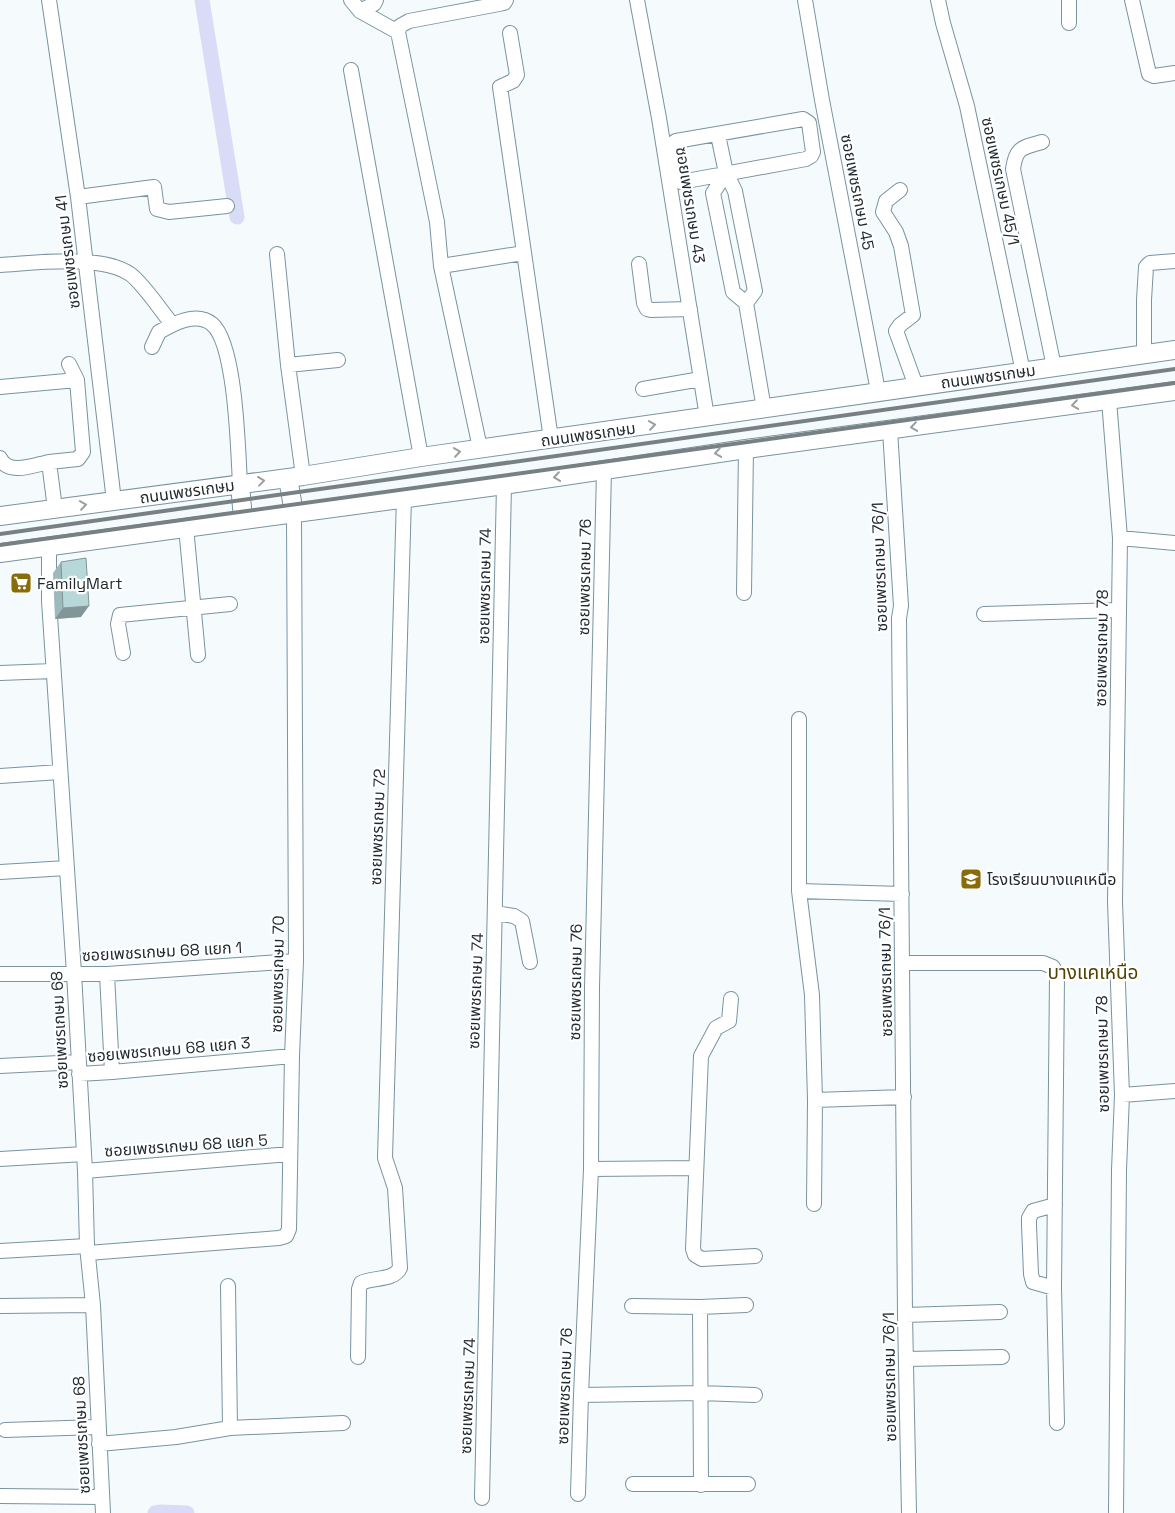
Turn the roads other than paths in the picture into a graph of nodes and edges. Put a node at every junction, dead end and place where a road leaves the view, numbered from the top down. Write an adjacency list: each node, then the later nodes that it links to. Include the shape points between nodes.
1 (49, 0): 19 (street, ซอยเพชรเกษม 41)
2 (376, 0): 9 (street, via 374,4)
3 (506, 0): 11 (street, via 504,3 409,21 400,26)
4 (637, 0): 29 (street, ซอยเพชรเกษม 43)
5 (805, 0): 44 (street, ซอยเพชรเกษม 45)
6 (938, 0): 38 (street, ซอยเพชรเกษม 45/1, via 967,106)
7 (1069, 0): 10 (street)
8 (1132, 0): 14 (street, via 1149,74)
9 (356, 5): 11 (street)
10 (1069, 23)
11 (398, 32): 27 (street, via 437,222)
12 (510, 33): 21 (street, via 517,75 513,81 500,87)
13 (351, 70): 53 (street)
14 (1175, 73)
15 (718, 135): 17 (street); 17 (street, via 673,143 678,180); 17 (street, via 803,119 809,123 811,156)
16 (1042, 142): 37 (street, via 1020,149 1013,169)
17 (726, 173): 28 (street, via 734,191 755,291); 28 (street, via 713,193 733,292)
18 (900, 190): 41 (street, via 886,201 883,212 901,246 913,315 896,331)
19 (78, 197): 20 (street, via 154,187 157,209 169,212); 23 (street, ซอยเพชรเกษม 41)
20 (227, 206)
21 (524, 253): 27 (street); 50 (street)
22 (277, 254): 36 (street)
23 (85, 260): 26 (street); 30 (street, via 122,269 132,275); 61 (street, ซอยเพชรเกษม 41)
24 (1175, 261): 33 (street, via 1150,263 1146,267)
25 (639, 264): 29 (street, via 646,309)
26 (0, 265)
27 (441, 266): 51 (street)
28 (746, 302): 47 (street)
29 (690, 309): 39 (street, ซอยเพชรเกษม 43)
30 (172, 324): 31 (street, via 159,332); 58 (street, via 185,318 200,319 211,322 219,330 231,379)
31 (152, 347)
32 (1175, 350): 33 (main road, ถนนเพชรเกษม)
33 (1144, 355): 37 (main road, ถนนเพชรเกษม)
34 (338, 360): 36 (street)
35 (69, 364): 40 (street)
36 (288, 364): 57 (street)
37 (1054, 367): 38 (main road, ถนนเพชรเกษม)
38 (1023, 372): 41 (main road, ถนนเพชรเกษม)
39 (701, 379): 43 (street); 48 (street, ซอยเพชรเกษม 43)
40 (78, 380): 42 (street); 55 (street, via 83,452 78,459)
41 (916, 386): 44 (main road, ถนนเพชรเกษม)
42 (0, 387)
43 (643, 389)
44 (878, 391): 47 (main road, ถนนเพชรเกษม)
45 (1175, 391): 46 (main road)
46 (1109, 400): 49 (main road, one-way to 49); 67 (street, ซอยเพชรเกษม 78)
47 (764, 408): 48 (main road, ถนนเพชรเกษม)
48 (706, 417): 50 (main road, ถนนเพชรเกษม, one-way to 48)
49 (890, 430): 52 (main road); 86 (street, ซอยเพชรเกษม 76/1, via 901,606)
50 (551, 439): 51 (main road, ถนนเพชรเกษม)
51 (480, 448): 53 (main road, ถนนเพชรเกษม, one-way to 51)
52 (746, 449): 56 (main road, one-way to 56); 71 (street)
53 (421, 457): 57 (main road, ถนนเพชรเกษม)
54 (0, 458): 55 (street, via 11,468)
55 (49, 462): 62 (street)
56 (604, 470): 59 (main road, one-way to 59); 108 (street, ซอยเพชรเกษม 76)
57 (296, 477): 58 (main road, ถนนเพชรเกษม, one-way to 57); 63 (main road)
58 (240, 484): 61 (main road, ถนนเพชรเกษม); 65 (main road)
59 (504, 485): 60 (main road); 87 (street, ซอยเพชรเกษม 74)
60 (404, 497): 63 (main road); 123 (street, ซอยเพชรเกษม 72, via 385,1158 395,1188 400,1268 393,1275 361,1283)
61 (114, 501): 62 (main road, ถนนเพชรเกษม, one-way to 61)
62 (55, 509): 64 (main road, ถนนเพชรเกษม)
63 (294, 513): 65 (main road); 88 (street, ซอยเพชรเกษม 70)
64 (0, 516)
65 (242, 519): 66 (main road)
66 (186, 527): 69 (main road); 73 (street)
67 (1120, 538): 68 (street); 74 (street, ซอยเพชรเกษม 78)
68 (1175, 543)
69 (49, 546): 70 (main road); 78 (street, ซอยเพชรเกษม 68, via 48,601)
70 (0, 553)
71 (744, 593)
72 (230, 604): 73 (street)
73 (193, 606): 76 (street, via 120,615 118,624); 77 (street)
74 (1119, 610): 75 (street); 100 (street, ซอยเพชรเกษม 78, via 1115,902)
75 (984, 614)
76 (123, 654)
77 (198, 655)
78 (53, 670): 79 (street); 81 (street, ซอยเพชรเกษม 68)
79 (0, 673)
80 (799, 719): 85 (street)
81 (60, 772): 82 (street); 83 (street, ซอยเพชรเกษม 68)
82 (0, 776)
83 (67, 868): 84 (street); 91 (street, ซอยเพชรเกษม 68)
84 (0, 872)
85 (799, 892): 86 (street); 102 (street, via 812,995)
86 (902, 894): 90 (street, ซอยเพชรเกษม 76/1)
87 (495, 913): 89 (street, via 514,916 522,921); 140 (street, ซอยเพชรเกษม 74)
88 (296, 961): 93 (street, ซอยเพชรเกษม 68 แยก 1); 95 (street, ซอยเพชรเกษม 70)
89 (530, 962)
90 (903, 963): 101 (street, ซอยเพชรเกษม 76/1); 110 (street, via 1043,963 1053,967 1057,976)
91 (74, 973): 92 (street, ซอยเพชรเกษม 68 แยก 1); 93 (street, ซอยเพชรเกษม 68 แยก 1); 97 (street, ซอยเพชรเกษม 68)
92 (0, 974)
93 (107, 974): 98 (street)
94 (731, 999): 106 (street, via 729,1021 716,1028 701,1056)
95 (292, 1056): 98 (street, ซอยเพชรเกษม 68 แยก 3); 104 (street, ซอยเพชรเกษม 70)
96 (0, 1066): 97 (street, ซอยเพชรเกษม 68 แยก 3)
97 (79, 1068): 98 (street, ซอยเพชรเกษม 68 แยก 3); 103 (street, ซอยเพชรเกษม 68)
98 (112, 1072)
99 (1175, 1091): 100 (street)
100 (1122, 1095): 143 (street, ซอยเพชรเกษม 78)
101 (904, 1098): 102 (street); 122 (street, ซอยเพชรเกษม 76/1)
102 (815, 1100): 109 (street)
103 (84, 1154): 105 (street); 107 (street, ซอยเพชรเกษม 68)
104 (290, 1154): 107 (street, ซอยเพชรเกษม 68 แยก 5); 112 (street, ซอยเพชรเกษม 70, via 289,1229 286,1236)
105 (0, 1158)
106 (696, 1168): 108 (street); 113 (street, via 695,1255 702,1258)
107 (85, 1170): 112 (street, ซอยเพชรเกษม 68)
108 (590, 1170): 127 (street, ซอยเพชรเกษม 76)
109 (814, 1204)
110 (1055, 1205): 115 (street); 115 (street, via 1038,1208 1029,1218 1030,1274 1033,1282)
111 (0, 1250): 112 (street)
112 (87, 1250): 116 (street, ซอยเพชรเกษม 68)
113 (755, 1256)
114 (228, 1286): 132 (street)
115 (1054, 1288): 130 (street)
116 (93, 1305): 118 (street); 131 (street, ซอยเพชรเกษม 68)
117 (746, 1305): 120 (street)
118 (0, 1306)
119 (632, 1306): 120 (street)
120 (700, 1308): 126 (street)
121 (1000, 1312): 122 (street)
122 (905, 1315): 125 (street, ซอยเพชรเกษม 76/1)
123 (358, 1357)
124 (1002, 1357): 125 (street)
125 (907, 1359): 142 (street, ซอยเพชรเกษม 76/1)
126 (700, 1393): 127 (street); 128 (street); 136 (street)
127 (581, 1395): 138 (street, ซอยเพชรเกษม 76)
128 (755, 1395)
129 (343, 1423): 132 (street)
130 (1057, 1423)
131 (98, 1426): 133 (street); 134 (street, ซอยเพชรเกษม 68)
132 (230, 1428): 134 (street)
133 (5, 1430)
134 (99, 1444): 141 (street, ซอยเพชรเกษม 68)
135 (633, 1484): 136 (street)
136 (701, 1484): 137 (street)
137 (748, 1484)
138 (578, 1494)
139 (0, 1496): 141 (street)
140 (482, 1498)
141 (102, 1506)
142 (909, 1513)
143 (1116, 1513)

